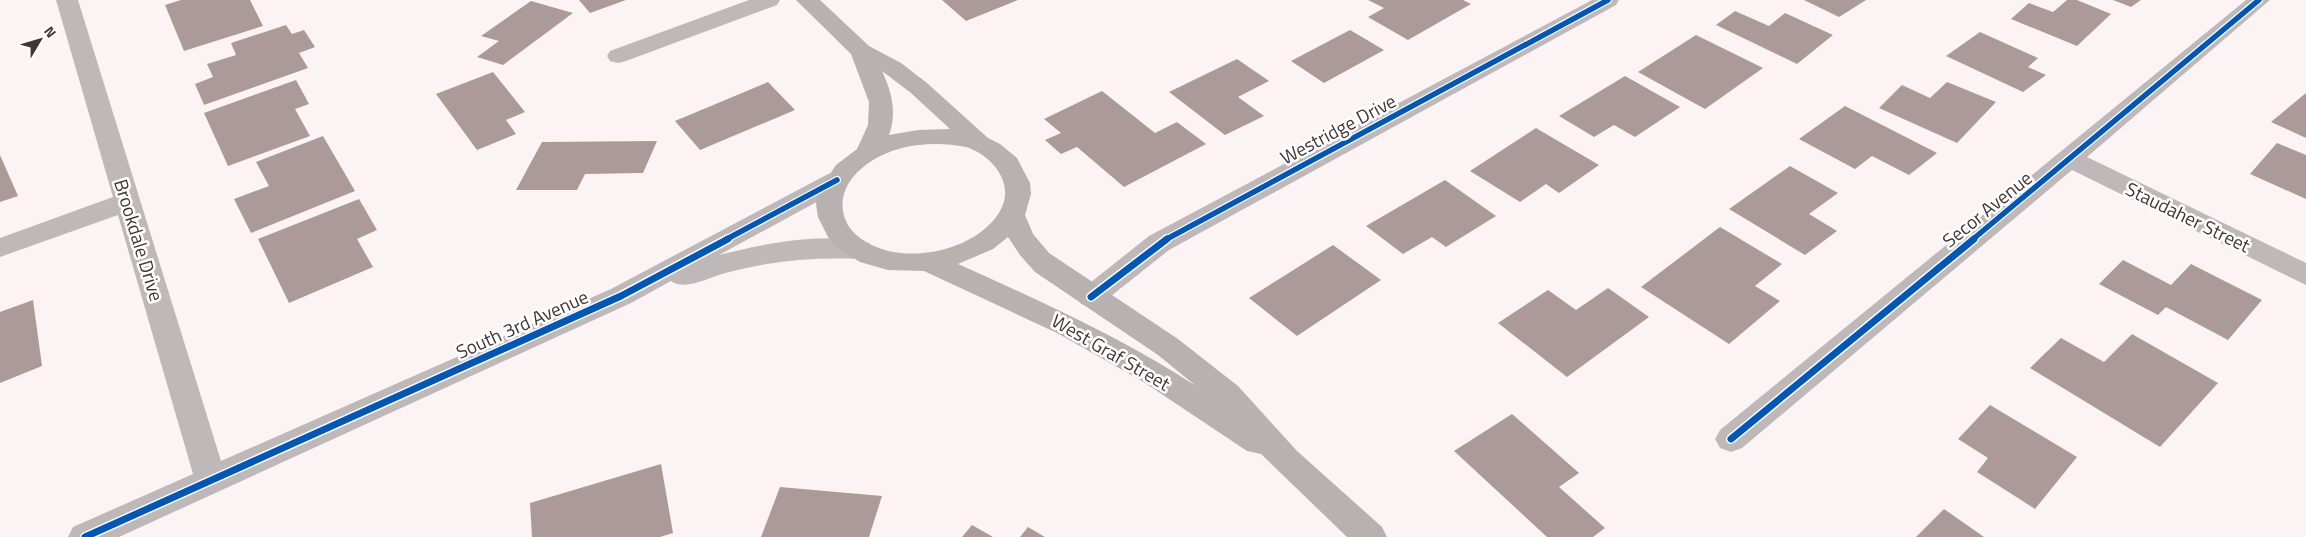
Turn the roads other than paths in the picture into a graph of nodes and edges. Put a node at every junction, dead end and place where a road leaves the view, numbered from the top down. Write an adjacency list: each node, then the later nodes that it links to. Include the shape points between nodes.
1 (66, 0): 12 (street, Brookdale Drive)
2 (769, 0): 7 (street)
3 (807, 0): 6 (main road)
4 (1608, 0): 19 (street, Westridge Drive, via 1159,243)
5 (2259, 0): 10 (street, Secor Avenue)
6 (861, 51): 8 (main road, via 893,68 919,88); 9 (main road, via 881,100 884,119)
7 (618, 56)
8 (980, 144): 9 (main road, via 960,138 912,137); 13 (main road, via 998,153 1011,166 1018,181 1018,198)
9 (867, 153): 11 (main road, via 849,165)
10 (2070, 160): 17 (street, Staudaher Street); 20 (street, Secor Avenue)
11 (837, 180): 15 (main road, via 830,195 831,218 843,239); 18 (street, South 3rd Avenue)
12 (127, 202): 14 (street); 22 (street, Brookdale Drive)
13 (1012, 215): 16 (main road, via 998,231 978,245); 19 (main road, West Graf Street, via 1029,249 1045,265)
14 (0, 248)
15 (859, 250): 16 (main road, via 879,258); 18 (street, South 3rd Avenue, via 825,247 754,255)
16 (927, 261): 21 (main road, West Graf Street, via 1076,330 1153,373)
17 (2306, 274)
18 (621, 296): 22 (street, South 3rd Avenue)
19 (1091, 297): 21 (main road, West Graf Street, via 1168,347 1227,394)
20 (1731, 438)
21 (1286, 460): 24 (main road, West Graf Street)
22 (211, 480): 23 (street, South 3rd Avenue)
23 (85, 537)
24 (1370, 537)

